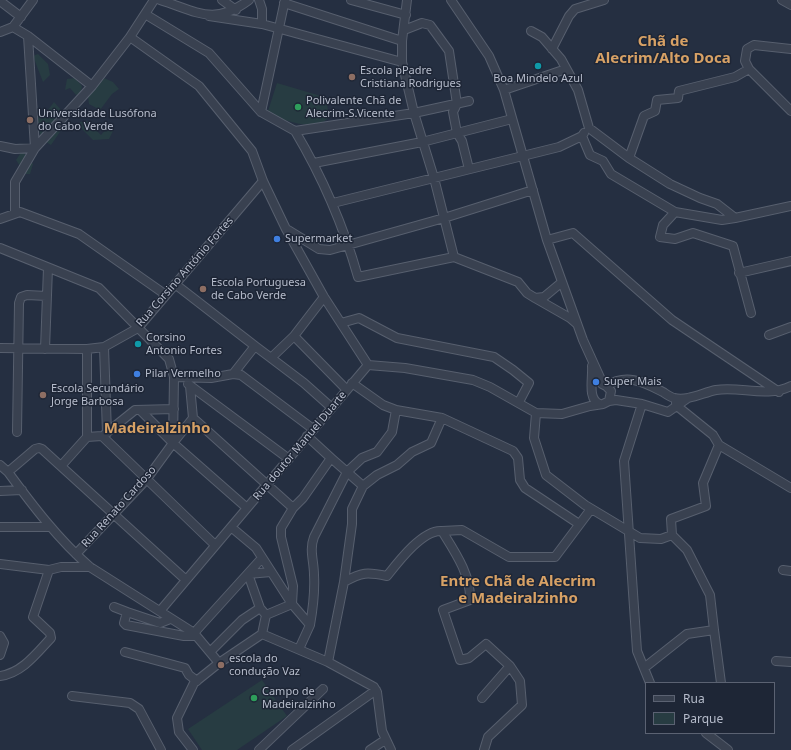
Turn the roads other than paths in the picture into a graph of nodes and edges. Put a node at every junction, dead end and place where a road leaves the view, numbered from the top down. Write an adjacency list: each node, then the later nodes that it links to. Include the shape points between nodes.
1 (33, 0): 19 (street)
2 (154, 0): 16 (street)
3 (160, 0): 17 (street)
4 (222, 0): 15 (street)
5 (249, 0): 15 (street)
6 (260, 0): 20 (street)
7 (352, 0): 18 (street)
8 (407, 0): 18 (street)
9 (452, 0): 35 (street, via 489,56)
10 (604, 0): 29 (street, via 575,9)
11 (782, 0): 14 (street)
12 (0, 1): 19 (street)
13 (285, 1): 22 (street); 28 (street)
14 (791, 4)
15 (236, 10): 17 (street)
16 (145, 14): 27 (street); 39 (street, via 209,53)
17 (208, 16): 20 (street)
18 (406, 16): 23 (street)
19 (21, 17): 21 (street)
20 (262, 24): 22 (street)
21 (14, 27): 25 (street); 26 (street)
22 (279, 28): 31 (street); 39 (street)
23 (404, 30): 28 (street); 37 (street, via 422,23 430,25 446,46 449,51)
24 (531, 31): 29 (street, via 542,37)
25 (0, 32)
26 (28, 36): 34 (street); 48 (street)
27 (130, 37): 34 (street); 54 (street, via 199,86 252,151)
28 (402, 41): 31 (street)
29 (552, 49): 32 (street)
30 (791, 49): 33 (street, via 754,45 745,53 745,61)
31 (402, 62): 40 (street)
32 (566, 69): 35 (street); 42 (street, via 578,90)
33 (750, 69): 38 (street); 50 (street, via 735,77 679,91 678,98 657,100 655,111 644,116)
34 (92, 86): 48 (street)
35 (504, 90): 41 (street)
36 (469, 101): 37 (street)
37 (457, 104): 40 (street); 44 (street, via 453,112)
38 (791, 111)
39 (261, 112): 43 (street)
40 (414, 113): 43 (street); 46 (street)
41 (512, 119): 44 (street); 49 (street)
42 (589, 128): 45 (street); 50 (street)
43 (295, 131): 51 (street)
44 (457, 133): 46 (street); 52 (street, via 462,141)
45 (582, 136): 49 (street, via 559,147); 59 (street, via 590,155 603,161 611,174)
46 (422, 142): 51 (street); 53 (street)
47 (0, 146): 48 (street)
48 (35, 148): 58 (street, via 15,182)
49 (522, 155): 52 (street); 55 (street)
50 (629, 158): 61 (street, via 670,184 717,204)
51 (314, 163): 56 (street)
52 (469, 169): 53 (street)
53 (434, 178): 56 (street); 60 (street)
54 (263, 181): 63 (street); 72 (street, Rua Corsino António Fortes)
55 (532, 190): 60 (street); 64 (street)
56 (333, 203): 65 (street)
57 (791, 206): 61 (street)
58 (15, 212): 62 (street); 73 (street, via 79,234)
59 (675, 212): 61 (street, via 722,220); 70 (street, via 663,225 660,237 675,239 693,233 727,243 733,246)
60 (444, 218): 65 (street); 67 (street)
61 (735, 218)
62 (0, 219)
63 (286, 229): 65 (street, via 319,249 325,250); 75 (street)
64 (547, 240): 71 (street); 101 (street, via 572,233 672,320)
65 (348, 244): 67 (street, via 358,277)
66 (0, 248): 69 (street)
67 (454, 257): 76 (street, via 518,282)
68 (791, 261): 70 (street)
69 (48, 268): 74 (street); 81 (street, via 99,288)
70 (739, 273): 77 (street)
71 (562, 282): 76 (street, via 544,297); 79 (street)
72 (176, 284): 73 (street, Rua Corsino António Fortes); 84 (street)
73 (166, 295): 81 (street, Rua Corsino António Fortes)
74 (47, 296): 87 (street, via 21,297); 88 (street)
75 (324, 296): 78 (street); 83 (street)
76 (535, 298): 79 (street)
77 (751, 313)
78 (341, 323): 92 (street); 105 (street, via 359,318 397,338 494,357 529,383)
79 (577, 324): 91 (street)
80 (791, 327): 82 (street)
81 (138, 328): 85 (street, Rua Corsino António Fortes); 94 (street, via 169,359)
82 (769, 335)
83 (294, 336): 90 (street); 99 (street)
84 (255, 346): 90 (street); 93 (street)
85 (104, 347): 89 (street, Rua Corsino António Fortes); 119 (street)
86 (0, 348): 87 (street, Rua Corsino António Fortes)
87 (18, 348): 88 (street, Rua Corsino António Fortes); 118 (street)
88 (45, 349): 89 (street, Rua Corsino António Fortes)
89 (87, 349): 121 (street)
90 (271, 358): 110 (street)
91 (592, 362): 96 (street); 100 (street)
92 (368, 365): 95 (street, Rua doutor Manuel Duarte); 105 (street, via 405,368 472,380)
93 (233, 374): 94 (street, via 211,378); 117 (street, via 242,375)
94 (177, 377): 97 (street); 109 (street)
95 (352, 384): 99 (street, Rua doutor Manuel Duarte); 112 (street, via 383,405)
96 (605, 385): 100 (street, via 597,385); 102 (street, via 628,378 640,380); 104 (street, via 611,391)
97 (190, 386): 115 (street); 125 (street)
98 (791, 386): 101 (street)
99 (346, 390): 110 (street, Rua doutor Manuel Duarte)
100 (592, 391): 106 (street, via 594,401); 113 (street)
101 (779, 392): 103 (street, via 717,390)
102 (674, 398): 103 (street); 108 (street)
103 (688, 398): 108 (street)
104 (609, 401): 106 (street); 107 (street)
105 (519, 402): 114 (street)
106 (600, 404): 113 (street)
107 (642, 404): 108 (street, via 668,412); 145 (street, via 624,461)
108 (677, 406): 123 (street, via 713,435)
109 (174, 408): 111 (street); 122 (street)
110 (332, 408): 117 (street, Rua doutor Manuel Duarte)
111 (141, 410): 119 (street, via 129,413); 122 (street)
112 (396, 410): 116 (street); 129 (street, via 392,432 376,452 362,458)
113 (573, 410): 114 (street, via 562,414)
114 (536, 413): 138 (street, via 534,438 546,475)
115 (193, 418): 122 (street, Rua Renato Cardoso); 131 (street)
116 (442, 418): 132 (street, via 431,443 412,452 397,465 377,475); 140 (street, via 513,452 518,458 520,480 525,488)
117 (313, 429): 120 (street, Rua doutor Manuel Duarte)
118 (17, 432)
119 (105, 434): 121 (street); 130 (street)
120 (308, 436): 124 (street); 125 (street, Rua doutor Manuel Duarte)
121 (87, 437): 127 (street)
122 (173, 443): 130 (street, Rua Renato Cardoso); 136 (street)
123 (719, 445): 133 (street); 146 (street, via 703,483 706,506 671,519)
124 (332, 458): 129 (street); 137 (street)
125 (289, 459): 131 (street, Rua doutor Manuel Duarte)
126 (0, 465): 128 (street)
127 (61, 466): 128 (street, via 39,448); 139 (street)
128 (8, 472): 134 (street)
129 (347, 472): 132 (street); 164 (street, via 311,545 314,602)
130 (146, 480): 139 (street, Rua Renato Cardoso); 147 (street)
131 (267, 484): 136 (street, Rua doutor Manuel Duarte); 137 (street)
132 (363, 486): 156 (street, via 352,509)
133 (791, 488)
134 (22, 490): 135 (street); 142 (street)
135 (0, 491)
136 (247, 508): 143 (street, Rua doutor Manuel Duarte)
137 (293, 508): 157 (street, via 281,528 293,586)
138 (591, 509): 140 (street); 145 (street)
139 (113, 515): 148 (street, Rua Renato Cardoso); 155 (street)
140 (579, 524): 144 (street, via 555,557 509,557 462,530)
141 (0, 527): 142 (street)
142 (49, 527): 148 (street)
143 (231, 527): 147 (street, Rua doutor Manuel Duarte); 149 (street, via 256,548)
144 (442, 532): 156 (street, via 437,531 418,541 388,576 366,572); 177 (street, via 460,559 470,592 470,600 442,610 460,660 469,658 486,644)
145 (629, 532): 146 (street, via 640,538 661,539); 178 (street, via 637,651)
146 (672, 535): 165 (street, via 687,550 710,595)
147 (216, 545): 155 (street, Rua doutor Manuel Duarte)
148 (76, 554): 151 (street)
149 (262, 558): 153 (street); 154 (street)
150 (0, 564): 152 (street)
151 (90, 567): 152 (street, via 62,567); 160 (street)
152 (49, 570): 179 (street, via 33,617 50,633 50,638 28,663 10,675)
153 (271, 572): 154 (street); 157 (street)
154 (248, 574): 159 (street); 166 (street)
155 (186, 580): 160 (street, Rua doutor Manuel Duarte)
156 (344, 582): 174 (street)
157 (292, 604): 162 (street); 164 (street)
158 (114, 607): 161 (street)
159 (260, 608): 162 (street); 171 (street, via 242,620)
160 (160, 611): 163 (street)
161 (127, 612): 163 (street, via 160,623); 166 (street, via 124,623 126,625 184,636)
162 (266, 615): 167 (street)
163 (170, 619): 166 (street)
164 (310, 625): 169 (street)
165 (714, 630): 178 (street, via 687,634); 182 (street)
166 (195, 634): 171 (street)
167 (262, 634): 169 (street); 176 (street)
168 (0, 636): 172 (street, via 4,643)
169 (299, 649): 174 (street)
170 (124, 652): 180 (street, via 185,668)
171 (210, 652): 176 (street)
172 (0, 655)
173 (776, 661): 175 (street)
174 (328, 662): 184 (street)
175 (791, 662)
176 (219, 663): 180 (street)
177 (510, 666): 186 (street); 195 (street, via 520,681 522,704 488,737)
178 (644, 668): 181 (street)
179 (0, 676)
180 (197, 681): 190 (street, via 177,718 179,732)
181 (650, 682)
182 (721, 682)
183 (323, 689): 191 (street)
184 (376, 690): 188 (street, via 382,731); 192 (street)
185 (72, 696): 189 (street, via 130,702 139,709)
186 (482, 698)
187 (707, 734): 196 (street)
188 (386, 740): 193 (street); 194 (street)
189 (161, 750)
190 (193, 750)
191 (259, 750)
192 (292, 750)
193 (370, 750)
194 (391, 750)
195 (484, 750)
196 (728, 750)

